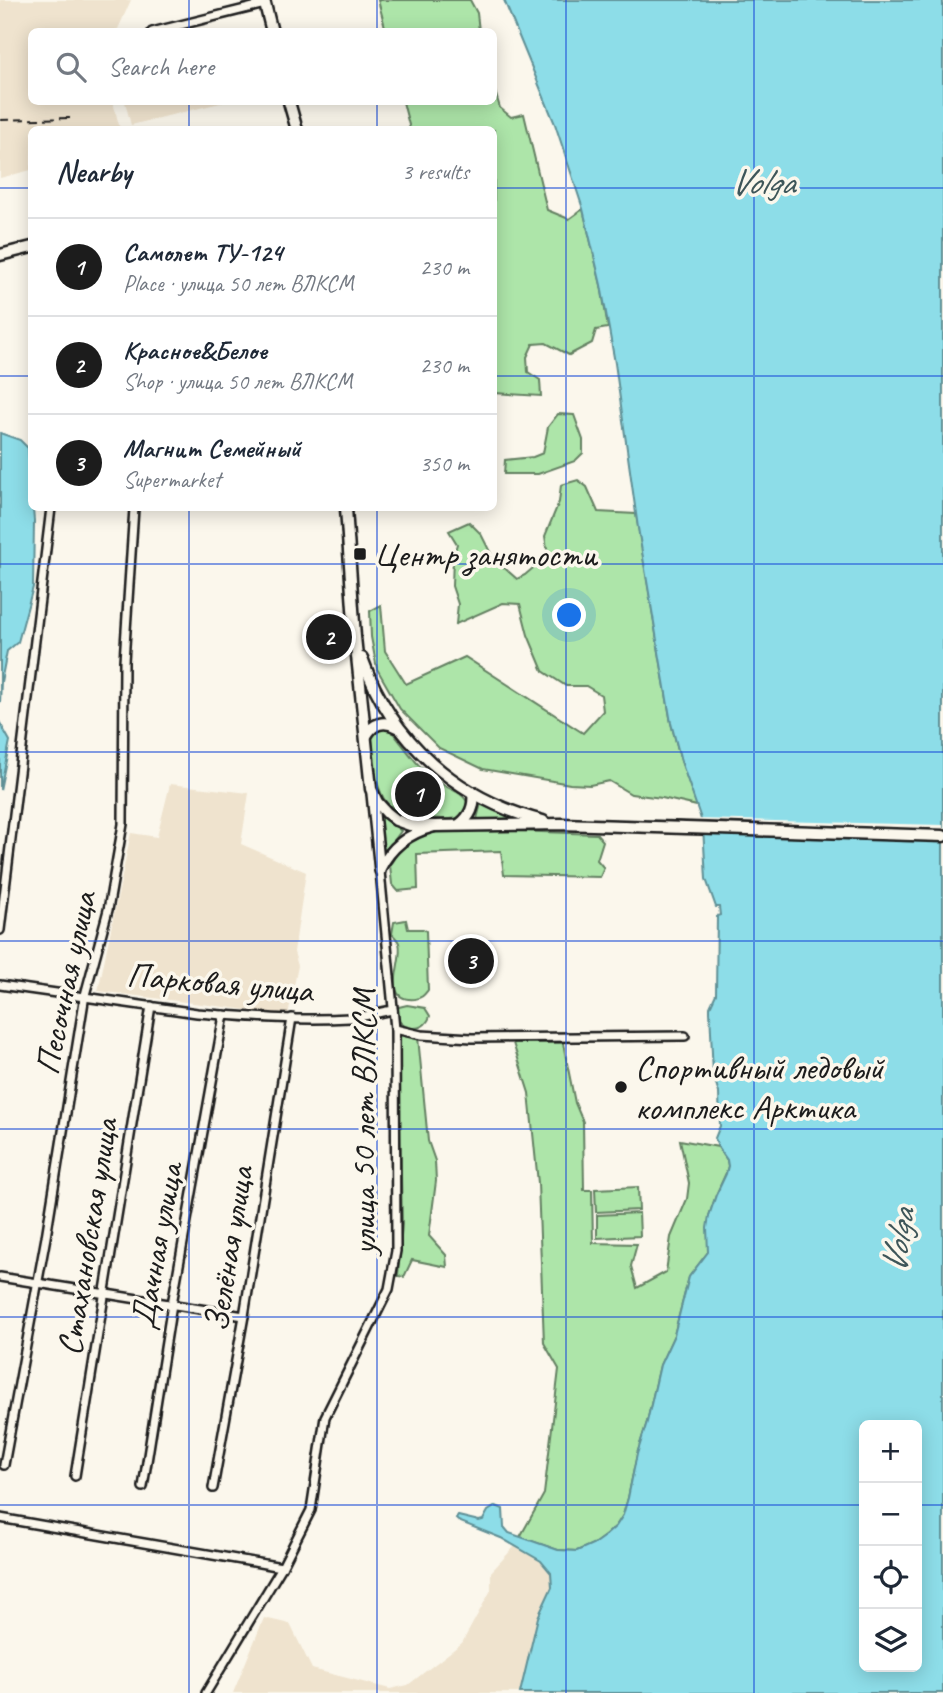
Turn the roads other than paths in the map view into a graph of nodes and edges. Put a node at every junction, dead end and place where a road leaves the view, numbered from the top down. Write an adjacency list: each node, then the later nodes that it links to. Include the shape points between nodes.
1 (264, 2): 2 (street); 3 (main road)
2 (167, 28)
3 (271, 28)
4 (290, 105): 5 (main road)
5 (296, 126)
6 (28, 248): 7 (main road)
7 (0, 256)
8 (51, 511): 21 (street)
9 (134, 511): 23 (street, Песочная улица, via 124,661 123,824 108,910)
10 (346, 511): 11 (main road, улица 50 лет ВЛКСМ)
11 (355, 637): 12 (main road, via 372,684); 13 (main road, улица 50 лет ВЛКСМ)
12 (398, 728): 13 (main road, via 380,724); 15 (main road, via 438,769)
13 (366, 736): 14 (main road, улица 50 лет ВЛКСМ)
14 (371, 789): 18 (main road, via 394,818 410,825); 20 (street, улица 50 лет ВЛКСМ)
15 (473, 793): 16 (main road, via 516,813); 17 (main road, via 471,812)
16 (561, 824): 17 (main road); 19 (main road)
17 (458, 825): 18 (main road)
18 (434, 826): 20 (street, via 404,840)
19 (943, 836)
20 (380, 871): 25 (street, улица 50 лет ВЛКСМ)
21 (0, 930)
22 (0, 985): 23 (street, Парковая улица)
23 (85, 995): 24 (street, Парковая улица); 31 (street, Песочная улица)
24 (151, 1006): 26 (street, Парковая улица); 32 (street, Стахановская улица)
25 (393, 1010): 27 (street, Парковая улица, via 352,1018); 28 (street, улица 50 лет ВЛКСМ)
26 (224, 1015): 27 (street, Парковая улица); 33 (street, Дачная улица)
27 (292, 1018): 34 (street, Зелёная улица)
28 (395, 1029): 29 (street, via 472,1038); 40 (street, улица 50 лет ВЛКСМ, via 396,1251 389,1289 325,1417 312,1510)
29 (685, 1036)
30 (0, 1277): 31 (street)
31 (37, 1283): 32 (street); 35 (street, Песочная улица)
32 (105, 1294): 33 (street); 36 (street, Стахановская улица)
33 (172, 1304): 34 (street); 37 (street, Дачная улица)
34 (244, 1316): 38 (street, Зелёная улица)
35 (4, 1465)
36 (75, 1476)
37 (143, 1487)
38 (213, 1488)
39 (0, 1518): 40 (street)
40 (282, 1567): 41 (street, улица 50 лет ВЛКСМ)
41 (206, 1693)

